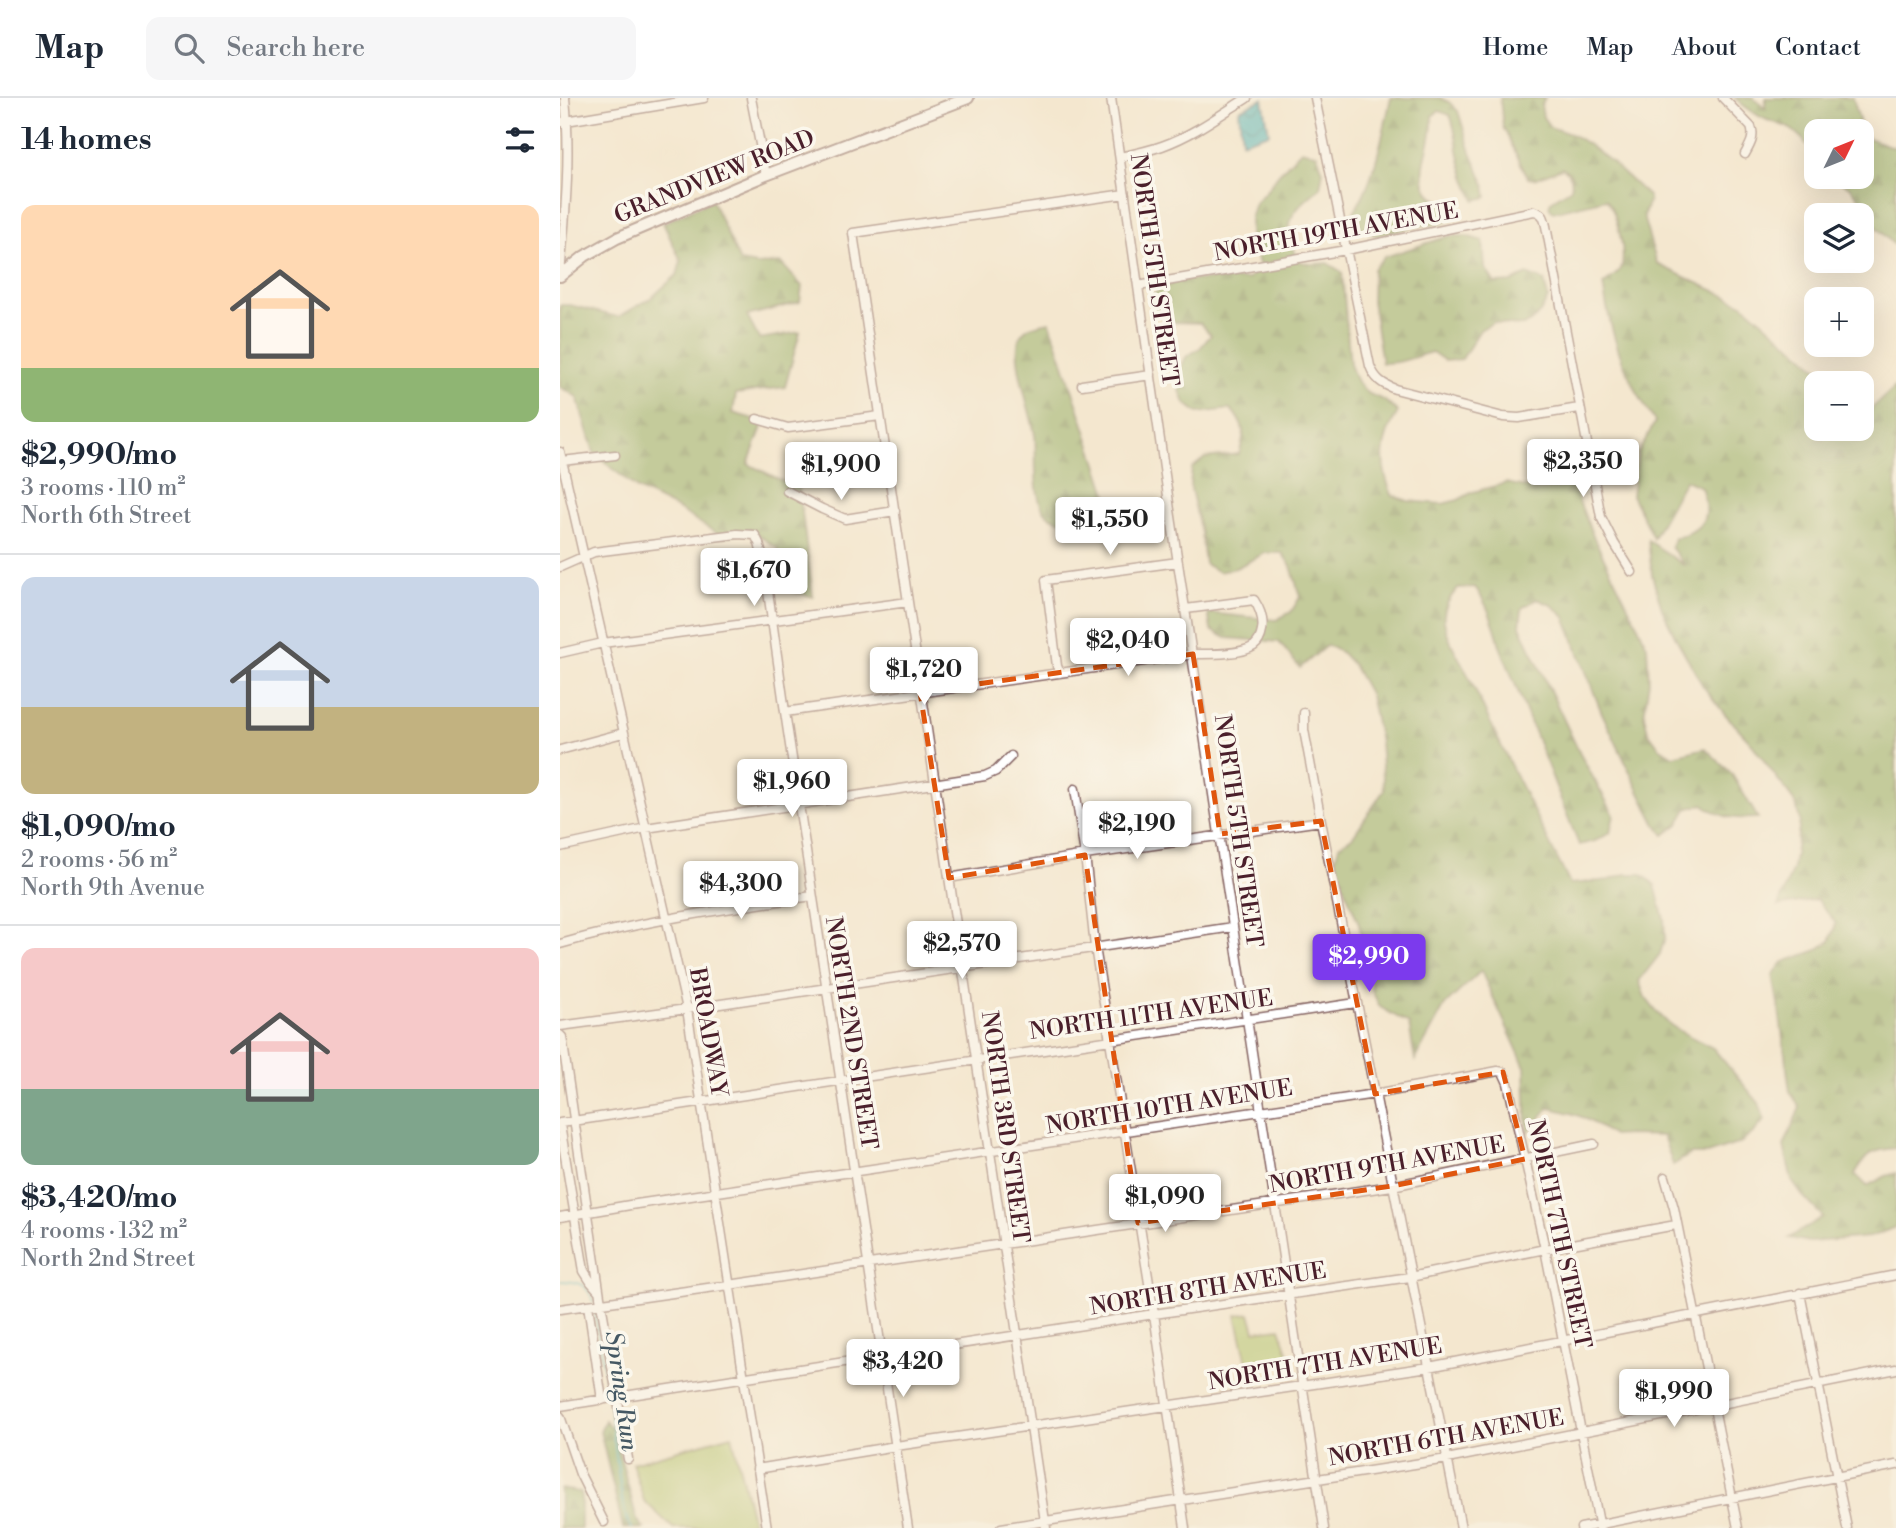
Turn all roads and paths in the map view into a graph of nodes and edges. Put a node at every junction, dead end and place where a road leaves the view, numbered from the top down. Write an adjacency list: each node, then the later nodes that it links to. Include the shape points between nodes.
1 (565, 98): 9 (street)
2 (704, 98): 9 (street)
3 (751, 98): 12 (street)
4 (968, 98): 12 (main road, GRANDVIEW ROAD)
5 (1111, 98): 11 (street, NORTH 5TH STREET)
6 (1247, 98): 11 (street, via 1176,140)
7 (1315, 98): 14 (street)
8 (1723, 98): 10 (street, via 1754,133)
9 (564, 121): 15 (street, via 566,198)
10 (1745, 154)
11 (1120, 157): 13 (street, NORTH 5TH STREET)
12 (766, 175): 15 (main road, GRANDVIEW ROAD, via 610,242)
13 (1125, 194): 16 (street, NORTH 5TH STREET); 20 (street, NORTH 3RD STREET, via 853,233)
14 (1346, 250): 16 (street, NORTH 19TH AVENUE); 19 (street, via 1370,366 1385,385 1488,415 1519,418); 19 (street, NORTH 19TH AVENUE, via 1540,213)
15 (560, 275)
16 (1138, 286): 17 (street, NORTH 5TH STREET)
17 (1151, 375): 18 (street); 29 (street, NORTH 5TH STREET)
18 (1082, 385)
19 (1579, 408): 31 (street, via 1601,517)
20 (880, 416): 21 (street, via 788,428); 27 (street, NORTH 3RD STREET)
21 (757, 419)
22 (615, 455): 23 (street)
23 (561, 457): 24 (street, BROADWAY)
24 (569, 490): 26 (street); 28 (street, BROADWAY)
25 (787, 491): 27 (street, via 845,519)
26 (560, 494)
27 (895, 511): 32 (street, NORTH 3RD STREET)
28 (583, 556): 30 (street); 34 (street, NORTH 2ND STREET, via 755,535 764,563); 35 (street, BROADWAY)
29 (1178, 562): 33 (street, NORTH 5TH STREET); 38 (street, via 1046,580)
30 (560, 567)
31 (1632, 572)
32 (908, 603): 34 (street); 39 (street, NORTH 3RD STREET)
33 (1186, 609): 37 (street, NORTH 5TH STREET); 37 (street, via 1254,600 1263,624 1257,644 1249,648)
34 (771, 620): 35 (street); 40 (street, NORTH 2ND STREET)
35 (603, 642): 36 (street); 42 (street, BROADWAY)
36 (560, 653)
37 (1193, 654): 38 (street); 50 (street, NORTH 5TH STREET)
38 (1060, 673): 39 (street)
39 (920, 692): 40 (street); 45 (street, NORTH 3RD STREET)
40 (785, 712): 47 (street, NORTH 2ND STREET)
41 (1304, 713): 48 (street)
42 (623, 733): 43 (street); 49 (street, BROADWAY)
43 (560, 750)
44 (1011, 756): 45 (street, via 985,776)
45 (934, 784): 47 (street); 53 (street, NORTH 3RD STREET)
46 (1075, 789): 52 (street)
47 (799, 803): 49 (street); 54 (street, NORTH 2ND STREET)
48 (1321, 821): 50 (street); 61 (street)
49 (646, 828): 51 (street); 55 (street, BROADWAY)
50 (1220, 834): 52 (street); 56 (street, NORTH 5TH STREET)
51 (560, 847)
52 (1085, 855): 53 (street); 58 (street)
53 (949, 878): 59 (street, NORTH 3RD STREET)
54 (812, 896): 55 (street); 60 (street, NORTH 2ND STREET)
55 (666, 918): 57 (street); 62 (street, BROADWAY)
56 (1233, 927): 58 (street); 63 (street, NORTH 5TH STREET)
57 (560, 944)
58 (1095, 947): 59 (street); 66 (street)
59 (962, 967): 60 (street); 67 (street, NORTH 3RD STREET)
60 (827, 987): 62 (street); 69 (street, NORTH 2ND STREET)
61 (1356, 1003): 63 (street, NORTH 11TH AVENUE); 70 (street)
62 (687, 1009): 64 (street); 71 (street, BROADWAY)
63 (1247, 1019): 66 (street, NORTH 11TH AVENUE); 72 (street, NORTH 5TH STREET)
64 (560, 1027)
65 (560, 1035): 73 (street)
66 (1111, 1039): 67 (street, NORTH 11TH AVENUE); 75 (street)
67 (977, 1059): 69 (street, NORTH 11TH AVENUE); 77 (street, NORTH 3RD STREET)
68 (1503, 1072): 70 (street, NORTH 10TH AVENUE); 78 (street, NORTH 7TH STREET)
69 (840, 1079): 71 (street, NORTH 11TH AVENUE); 79 (street, NORTH 2ND STREET)
70 (1375, 1094): 72 (street, NORTH 10TH AVENUE); 81 (street)
71 (702, 1101): 73 (street, NORTH 11TH AVENUE); 82 (street, BROADWAY)
72 (1261, 1111): 75 (street, NORTH 10TH AVENUE); 83 (street, NORTH 5TH STREET)
73 (575, 1121): 74 (street, NORTH 11TH AVENUE); 84 (street)
74 (560, 1124): 85 (street)
75 (1126, 1131): 77 (street, NORTH 10TH AVENUE); 87 (street)
76 (1594, 1143): 78 (street, NORTH 9TH AVENUE)
77 (990, 1153): 79 (street, NORTH 10TH AVENUE); 89 (street, NORTH 3RD STREET)
78 (1525, 1159): 81 (street, NORTH 9TH AVENUE); 90 (street, NORTH 7TH STREET)
79 (854, 1171): 82 (street, NORTH 10TH AVENUE); 91 (street, NORTH 2ND STREET)
80 (1665, 1177): 88 (street)
81 (1392, 1186): 83 (street, NORTH 9TH AVENUE); 93 (street)
82 (715, 1192): 84 (street, NORTH 10TH AVENUE); 94 (street, BROADWAY)
83 (1275, 1204): 87 (street, NORTH 9TH AVENUE); 97 (street, NORTH 5TH STREET)
84 (588, 1212): 85 (street, NORTH 10TH AVENUE); 95 (street)
85 (574, 1214): 86 (street, NORTH 10TH AVENUE); 95 (street, via 584,1271)
86 (560, 1217)
87 (1138, 1223): 89 (street, NORTH 9TH AVENUE); 101 (street)
88 (1676, 1225): 90 (street, NORTH 8TH AVENUE); 102 (street)
89 (1003, 1244): 91 (street, NORTH 9TH AVENUE); 103 (street, NORTH 3RD STREET)
90 (1545, 1249): 93 (street, NORTH 8TH AVENUE); 104 (street, NORTH 7TH STREET)
91 (868, 1264): 94 (street, NORTH 9TH AVENUE); 105 (street, NORTH 2ND STREET)
92 (1896, 1275): 96 (street, NORTH 7TH AVENUE)
93 (1410, 1277): 97 (street, NORTH 8TH AVENUE); 106 (street)
94 (729, 1285): 98 (street, NORTH 9TH AVENUE); 108 (street, BROADWAY)
95 (600, 1291): 98 (street)
96 (1800, 1293): 102 (street, NORTH 7TH AVENUE); 109 (street)
97 (1289, 1295): 101 (street, NORTH 8TH AVENUE); 110 (street, NORTH 5TH STREET)
98 (601, 1303): 99 (street, NORTH 9TH AVENUE); 111 (street)
99 (588, 1305): 100 (street, NORTH 9TH AVENUE); 111 (street)
100 (560, 1309)
101 (1154, 1314): 103 (street, NORTH 8TH AVENUE); 114 (street)
102 (1695, 1315): 104 (street, NORTH 7TH AVENUE); 113 (street)
103 (1017, 1336): 105 (street, NORTH 8TH AVENUE); 116 (street, NORTH 3RD STREET)
104 (1563, 1341): 106 (street, NORTH 7TH AVENUE); 117 (street, NORTH 7TH STREET)
105 (882, 1357): 108 (street, NORTH 8TH AVENUE); 118 (street, NORTH 2ND STREET)
106 (1429, 1367): 110 (street, NORTH 7TH AVENUE); 120 (street)
107 (1896, 1369): 109 (street, NORTH 6TH AVENUE)
108 (743, 1378): 111 (street, NORTH 8TH AVENUE); 122 (street, BROADWAY)
109 (1819, 1385): 113 (street, NORTH 6TH AVENUE); 123 (street)
110 (1303, 1387): 114 (street, NORTH 7TH AVENUE); 124 (street, NORTH 5TH STREET)
111 (609, 1398): 112 (street, NORTH 8TH AVENUE); 119 (street)
112 (560, 1406)
113 (1714, 1406): 117 (street, NORTH 6TH AVENUE); 125 (street)
114 (1167, 1407): 116 (street, NORTH 7TH AVENUE); 126 (street)
115 (560, 1416): 127 (street, via 580,1474)
116 (1031, 1427): 118 (street, NORTH 7TH AVENUE); 128 (street, NORTH 3RD STREET)
117 (1581, 1433): 120 (street, NORTH 6TH AVENUE); 129 (street, NORTH 7TH STREET)
118 (896, 1446): 122 (street, NORTH 7TH AVENUE); 131 (street, NORTH 2ND STREET)
119 (628, 1459)
120 (1447, 1460): 124 (street, NORTH 6TH AVENUE); 135 (street)
121 (1896, 1465): 123 (street)
122 (757, 1469): 130 (street, BROADWAY)
123 (1837, 1478): 125 (street); 138 (street)
124 (1317, 1479): 126 (street, NORTH 6TH AVENUE); 134 (street, NORTH 5TH STREET)
125 (1731, 1498): 129 (street); 137 (street)
126 (1181, 1500): 128 (street, NORTH 6TH AVENUE); 133 (street)
127 (604, 1521)
128 (1046, 1525): 132 (street, NORTH 6TH AVENUE)
129 (1600, 1526): 136 (street)
130 (767, 1528)
131 (908, 1528)
132 (1000, 1528)
133 (1185, 1528)
134 (1324, 1528)
135 (1461, 1528)
136 (1581, 1528)
137 (1738, 1528)
138 (1847, 1528)

